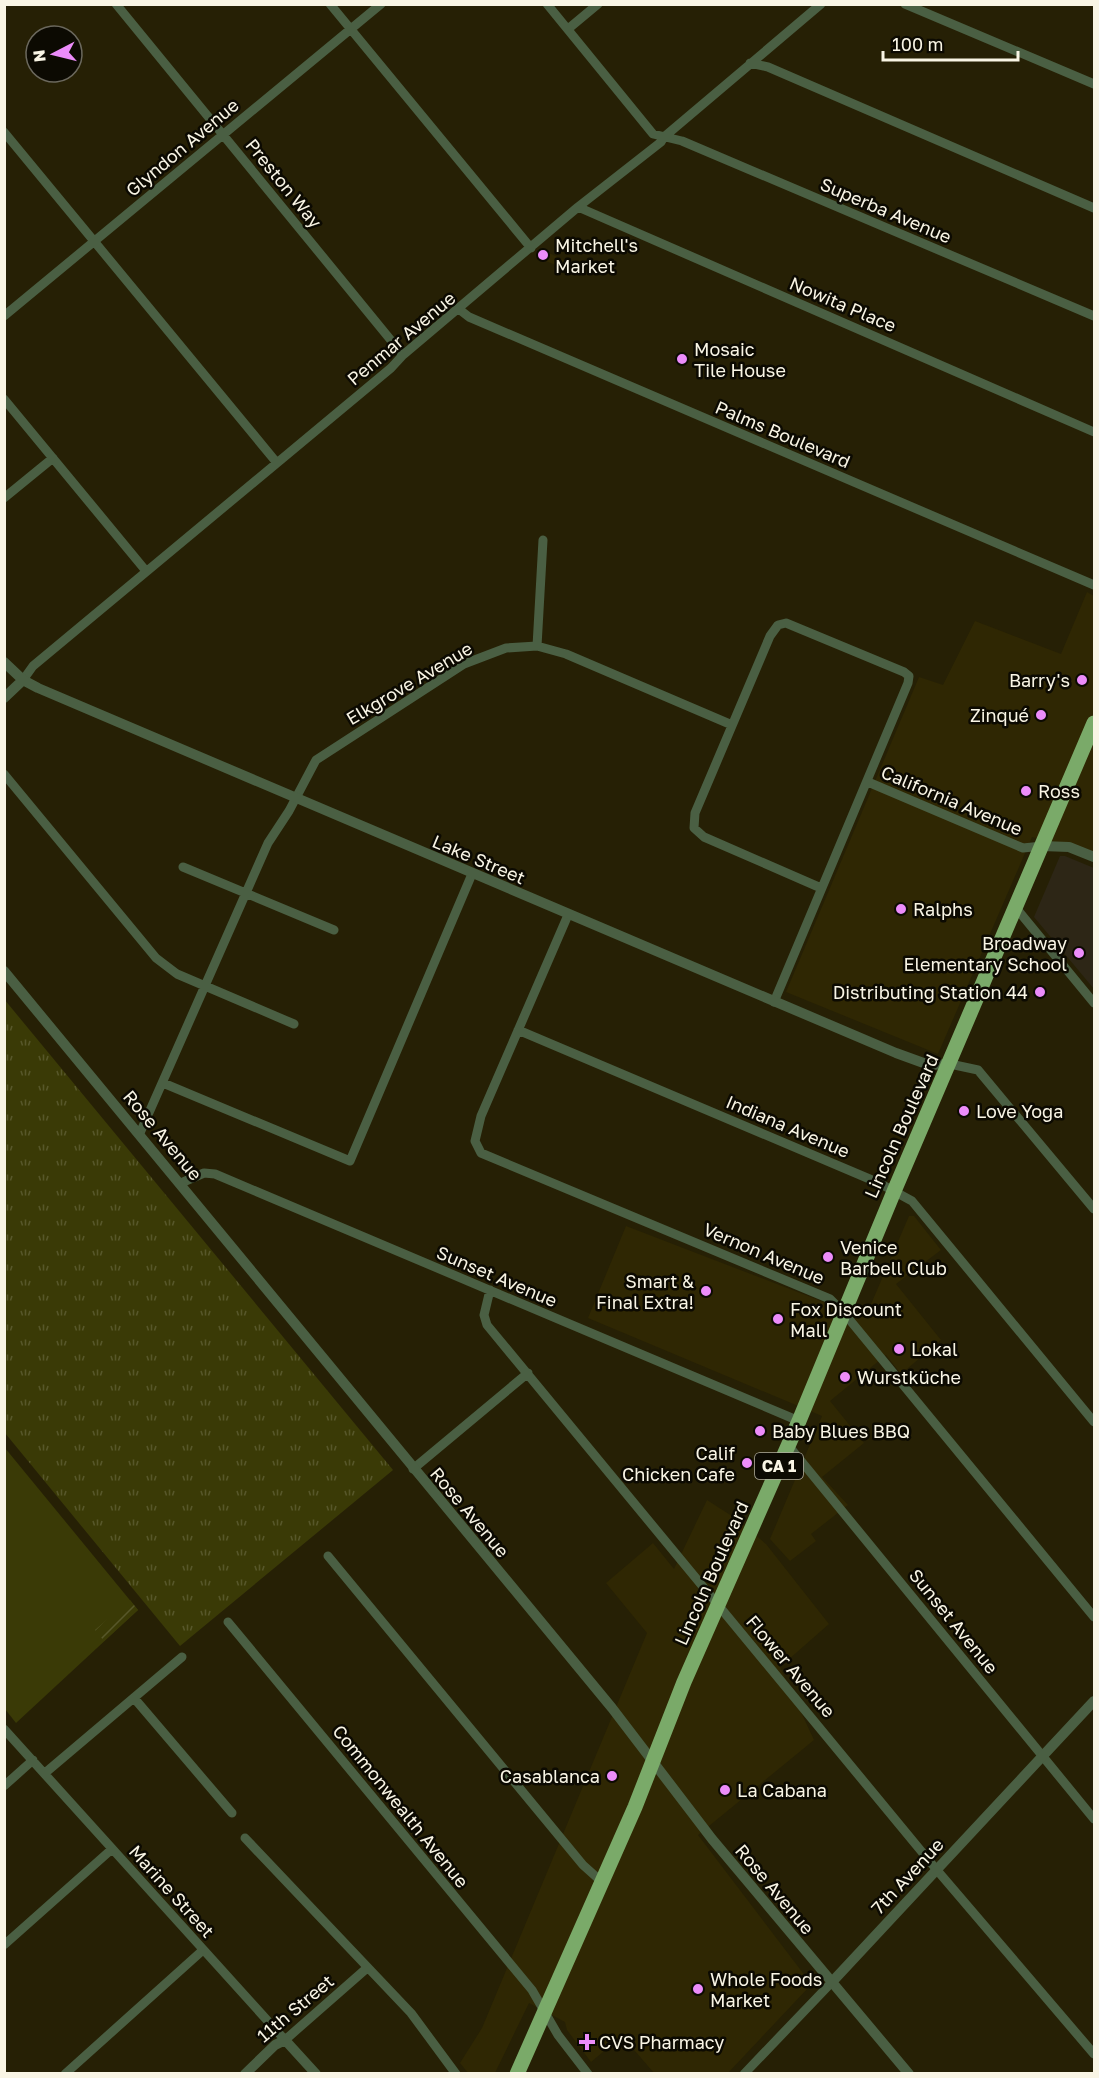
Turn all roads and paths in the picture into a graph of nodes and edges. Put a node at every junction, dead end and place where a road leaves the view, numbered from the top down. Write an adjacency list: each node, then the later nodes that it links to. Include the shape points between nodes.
1 (116, 4): 13 (street, Preston Way)
2 (330, 4): 9 (street)
3 (381, 4): 9 (street, Glyndon Avenue)
4 (547, 4): 8 (street)
5 (598, 4): 8 (street)
6 (821, 4): 10 (street, Penmar Avenue)
7 (905, 4): 11 (street)
8 (568, 29): 14 (street, via 653,134)
9 (351, 30): 13 (street, Glyndon Avenue); 18 (street)
10 (750, 63): 14 (street, Penmar Avenue); 16 (street, via 768,67)
11 (1095, 84)
12 (4, 132): 17 (street)
13 (223, 135): 17 (street, Glyndon Avenue); 22 (street, Preston Way)
14 (664, 137): 15 (street, Penmar Avenue); 21 (street, Superba Avenue, via 682,141)
15 (578, 207): 18 (street, Penmar Avenue); 24 (street, Nowita Place)
16 (1095, 208)
17 (94, 241): 20 (street, Glyndon Avenue); 26 (street)
18 (531, 248): 19 (street, Penmar Avenue)
19 (460, 310): 22 (street, Penmar Avenue); 30 (street, Palms Boulevard)
20 (4, 316)
21 (1095, 316)
22 (403, 355): 26 (street, Penmar Avenue)
23 (4, 399): 25 (street)
24 (1095, 432)
25 (53, 458): 27 (street); 29 (street)
26 (277, 463): 29 (street, Penmar Avenue)
27 (4, 498)
28 (543, 540): 31 (street)
29 (146, 571): 33 (street, Penmar Avenue, via 33,666)
30 (1095, 585)
31 (537, 646): 36 (street, Elkgrove Avenue, via 566,654); 39 (street, Elkgrove Avenue, via 506,648 446,675 316,760)
32 (4, 662): 33 (street, Lake Street)
33 (23, 680): 34 (street, Penmar Avenue); 39 (street, Lake Street)
34 (4, 698)
35 (1095, 723): 40 (highway, Lincoln Boulevard / CA 1)
36 (732, 725): 38 (street, via 770,636 778,625 794,625 909,676); 44 (street, via 695,813 694,828 723,846)
37 (4, 774): 50 (street, via 156,958 177,974)
38 (868, 782): 40 (street, California Avenue, via 1022,847); 44 (street)
39 (296, 798): 43 (street, Lake Street); 45 (street, Elkgrove Avenue, via 268,843)
40 (1042, 846): 41 (street, California Avenue, via 1069,847); 46 (highway, Lincoln Boulevard / CA 1)
41 (1095, 857)
42 (183, 867): 45 (street)
43 (472, 874): 47 (street, Lake Street); 56 (street, via 350,1161)
44 (821, 888): 51 (street)
45 (246, 894): 48 (street); 50 (street, Elkgrove Avenue)
46 (1017, 909): 52 (street); 55 (highway, Lincoln Boulevard / CA 1)
47 (568, 915): 51 (street, Lake Street); 54 (street)
48 (334, 930)
49 (4, 971): 57 (street, Rose Avenue)
50 (206, 986): 53 (street); 56 (street, Elkgrove Avenue)
51 (774, 1002): 55 (street, Lake Street, via 929,1065)
52 (1095, 1003)
53 (294, 1024)
54 (518, 1030): 59 (street, Indiana Avenue); 62 (street, Vernon Avenue, via 481,1116 475,1141 481,1153 830,1299)
55 (950, 1064): 59 (highway, Lincoln Boulevard / CA 1); 60 (street, via 978,1070)
56 (163, 1083): 57 (street, Elkgrove Avenue)
57 (140, 1133): 58 (street, Rose Avenue)
58 (181, 1183): 61 (street, Sunset Avenue, via 204,1173 215,1174); 67 (street, Rose Avenue)
59 (895, 1190): 62 (highway, Lincoln Boulevard / CA 1); 65 (street, Indiana Avenue, via 912,1201)
60 (1095, 1209)
61 (490, 1290): 63 (street, Flower Avenue, via 484,1314 487,1325); 64 (street, Sunset Avenue)
62 (844, 1313): 64 (highway, Lincoln Boulevard / CA 1); 70 (street, Vernon Avenue)
63 (528, 1373): 67 (street); 69 (street, Flower Avenue)
64 (799, 1421): 66 (highway, Lincoln Boulevard / CA 1)
65 (1095, 1422)
66 (788, 1445): 69 (highway, Lincoln Boulevard / CA 1); 76 (street, Sunset Avenue)
67 (413, 1469): 78 (street, Rose Avenue)
68 (328, 1556): 86 (street, via 583,1865)
69 (719, 1605): 78 (highway, Lincoln Boulevard / CA 1); 85 (street, Flower Avenue)
70 (1095, 1617)
71 (228, 1622): 91 (street, Commonwealth Avenue, via 532,1990)
72 (182, 1657): 73 (street)
73 (134, 1698): 79 (street); 81 (street)
74 (1095, 1701): 76 (street, 7th Avenue)
75 (4, 1729): 77 (street, Marine Street)
76 (1043, 1755): 82 (street, Sunset Avenue); 85 (street, 7th Avenue)
77 (33, 1760): 79 (street, Marine Street); 80 (street)
78 (653, 1762): 86 (highway, Lincoln Boulevard / CA 1); 90 (street, Rose Avenue)
79 (45, 1773): 84 (street, Marine Street)
80 (4, 1786)
81 (232, 1813)
82 (1095, 1819)
83 (245, 1838): 89 (street)
84 (112, 1849): 87 (street); 88 (street, Marine Street)
85 (936, 1869): 90 (street, 7th Avenue); 93 (street, Flower Avenue)
86 (602, 1882): 91 (highway, Lincoln Boulevard / CA 1)
87 (4, 1945)
88 (203, 1950): 92 (street, Marine Street); 95 (street)
89 (367, 1968): 92 (street, 11th Street); 98 (street, via 411,2013)
90 (832, 1982): 94 (street, Rose Avenue); 101 (street, 7th Avenue)
91 (546, 2012): 99 (highway, Lincoln Boulevard / CA 1); 100 (street, Commonwealth Avenue, via 558,2035)
92 (285, 2040): 96 (street, 11th Street); 97 (street, Marine Street)
93 (1095, 2054)
94 (905, 2072)
95 (65, 2073)
96 (245, 2073)
97 (316, 2073)
98 (456, 2073)
99 (518, 2073)
100 (588, 2073)
101 (744, 2073)

